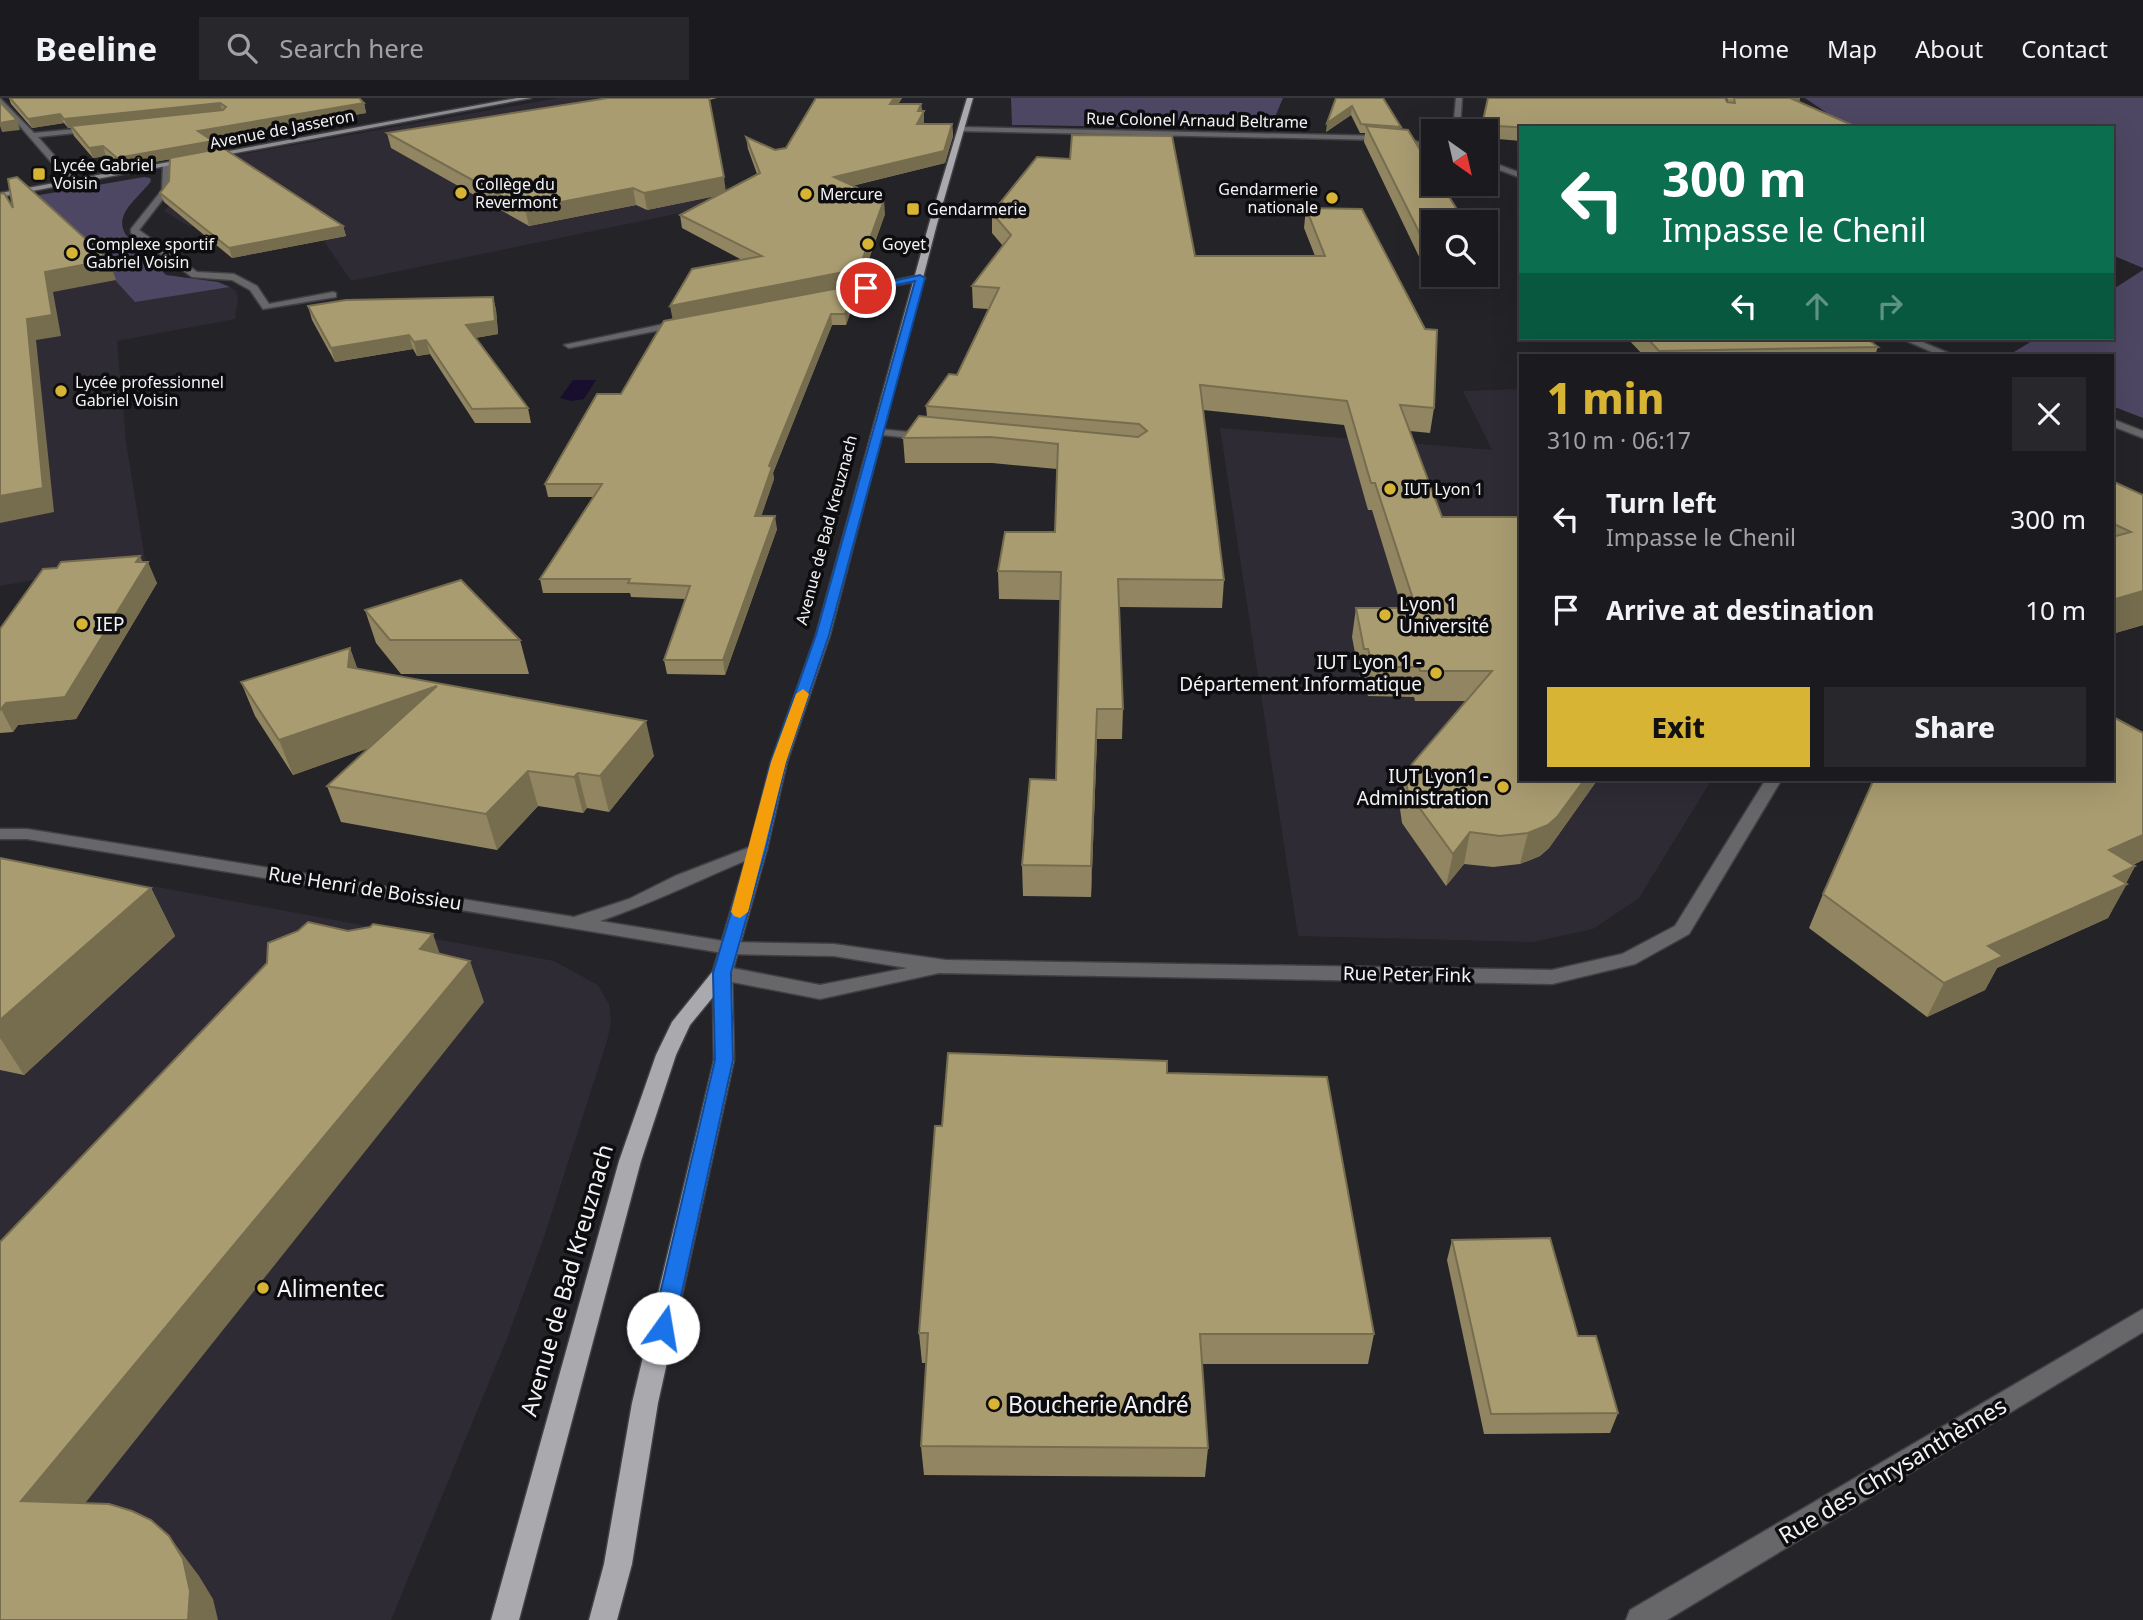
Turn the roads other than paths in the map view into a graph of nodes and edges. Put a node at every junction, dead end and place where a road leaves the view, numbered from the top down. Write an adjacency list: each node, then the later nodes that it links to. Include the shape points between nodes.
1 (528, 98): 11 (main road, Avenue de Jasseron)
2 (970, 98): 8 (main road, Avenue de Bad Kreuznach)
3 (1459, 98): 6 (street)
4 (13, 99): 5 (street)
5 (1, 100): 9 (street)
6 (1458, 119)
7 (99, 128): 9 (street)
8 (962, 130): 10 (street, Rue Colonel Arnaud Beltrame, via 1382,138); 16 (main road, Avenue de Bad Kreuznach)
9 (31, 136): 14 (street)
10 (1421, 144)
11 (167, 165): 14 (main road, Avenue de Jasseron); 17 (street, via 166,190 134,231 195,275 234,277 254,288 266,307)
12 (1498, 167): 13 (street)
13 (1519, 175)
14 (73, 182): 15 (main road, Avenue de Jasseron)
15 (0, 195)
16 (920, 278): 18 (street); 24 (main road, Avenue de Bad Kreuznach)
17 (333, 295)
18 (826, 296)
19 (691, 322): 21 (street)
20 (1910, 340): 22 (street)
21 (569, 345)
22 (1945, 354)
23 (2114, 423): 25 (street)
24 (878, 432): 26 (street); 29 (main road, Avenue de Bad Kreuznach, via 823,635 779,762)
25 (2143, 435)
26 (947, 438)
27 (1773, 781): 32 (street, Rue Peter Fink, via 1682,930 1628,960 1552,977)
28 (0, 834): 30 (street, Rue Henri de Boissieu, via 27,834)
29 (758, 849): 30 (street, via 635,903); 31 (main road, Avenue de Bad Kreuznach)
30 (576, 922): 31 (street, Rue Henri de Boissieu)
31 (729, 948): 32 (street, Rue Peter Fink, via 834,950); 33 (main road, Avenue de Bad Kreuznach)
32 (946, 967): 33 (street, Rue Peter Fink, via 820,992)
33 (722, 973): 35 (main road, Avenue de Bad Kreuznach, via 682,1022 634,1147); 36 (main road, Avenue de Bad Kreuznach, via 724,1060 645,1403 618,1564)
34 (2143, 1319): 37 (street, Rue des Chrysanthèmes)
35 (505, 1620)
36 (603, 1620)
37 (1640, 1620)

